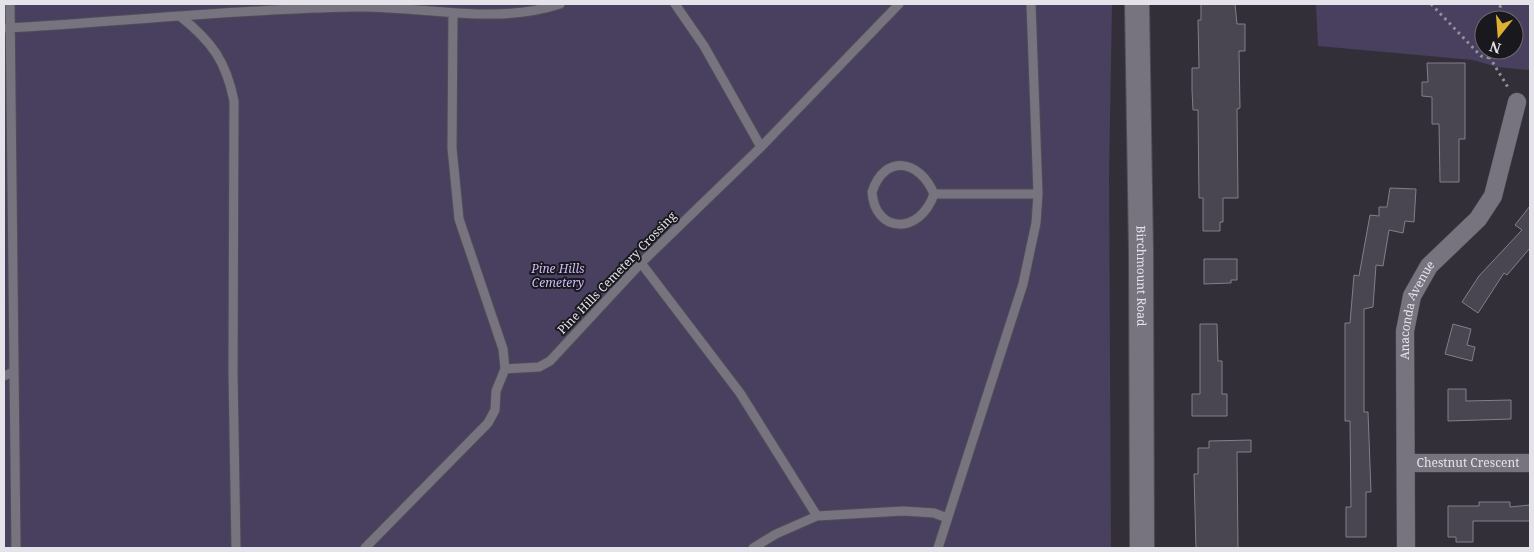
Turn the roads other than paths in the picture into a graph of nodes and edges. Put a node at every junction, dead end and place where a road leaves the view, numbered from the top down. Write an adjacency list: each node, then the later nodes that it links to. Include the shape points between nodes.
1 (10, 4): 9 (lane)
2 (560, 4): 7 (lane, via 496,14)
3 (675, 4): 11 (lane, via 704,46)
4 (899, 4): 11 (lane, Pine Hills Cemetery Crossing)
5 (1032, 4): 13 (lane)
6 (1137, 4): 28 (main road, Birchmount Road)
7 (453, 13): 8 (lane, via 355,7); 16 (lane, via 452,148 459,219 502,349)
8 (181, 17): 9 (lane); 24 (lane, via 215,49 229,75 234,101)
9 (7, 28): 14 (lane)
10 (1517, 102): 19 (street, Anaconda Avenue, via 1493,196 1478,219 1429,266 1412,296 1405,331)
11 (761, 146): 15 (lane, Pine Hills Cemetery Crossing)
12 (934, 194): 12 (lane, via 924,214 910,224 902,225 878,212 872,192 879,177 887,170 908,166 919,171); 13 (lane)
13 (1038, 194): 22 (lane, via 1036,223 1023,284)
14 (8, 234): 17 (lane)
15 (641, 263): 16 (lane, Pine Hills Cemetery Crossing, via 550,361 538,367); 21 (lane, via 740,393)
16 (505, 369): 25 (lane, via 496,391 495,410 488,423)
17 (13, 372): 18 (lane); 23 (lane)
18 (4, 376)
19 (1406, 463): 20 (street, Chestnut Crescent); 29 (street, Anaconda Avenue)
20 (1530, 463)
21 (817, 516): 22 (lane, via 903,511); 26 (lane)
22 (947, 518): 27 (lane)
23 (16, 548)
24 (236, 548)
25 (365, 548)
26 (753, 548)
27 (938, 548)
28 (1142, 548)
29 (1406, 548)

